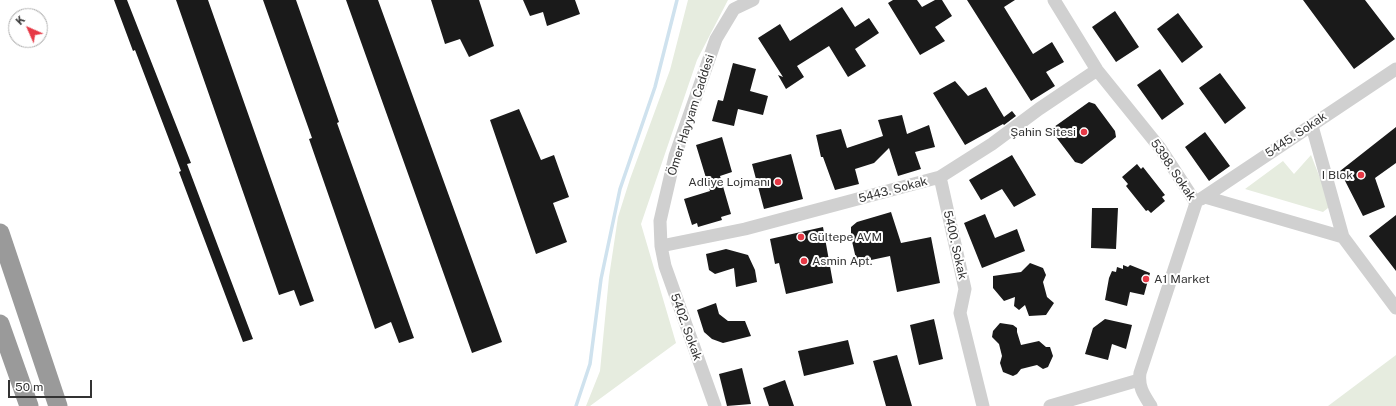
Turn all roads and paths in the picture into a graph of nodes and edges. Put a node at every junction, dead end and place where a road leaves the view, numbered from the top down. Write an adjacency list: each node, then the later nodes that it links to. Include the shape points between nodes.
1 (753, 0): 10 (street, Ömer Hayyam Caddesi, via 734,9 716,39 675,156 660,221)
2 (1054, 0): 4 (street, 5398. Sokak)
3 (1396, 69): 5 (street, 5445. Sokak)
4 (1097, 70): 6 (street, 5443. Sokak, via 992,144); 7 (street, 5398. Sokak)
5 (1312, 126): 7 (street, 5445. Sokak); 9 (street)
6 (940, 177): 10 (street, 5443. Sokak, via 746,229); 17 (street, 5400. Sokak, via 965,289 960,312)
7 (1201, 200): 9 (street); 13 (street, 5398. Sokak, via 1149,344)
8 (0, 233): 15 (highway)
9 (1343, 237): 11 (street)
10 (661, 246): 16 (street, 5402. Sokak, via 665,266)
11 (1396, 308)
12 (0, 324): 14 (highway)
13 (1139, 380): 18 (street); 19 (street, via 1141,390)
14 (29, 406)
15 (58, 406)
16 (715, 406)
17 (983, 406)
18 (1050, 406)
19 (1151, 406)

